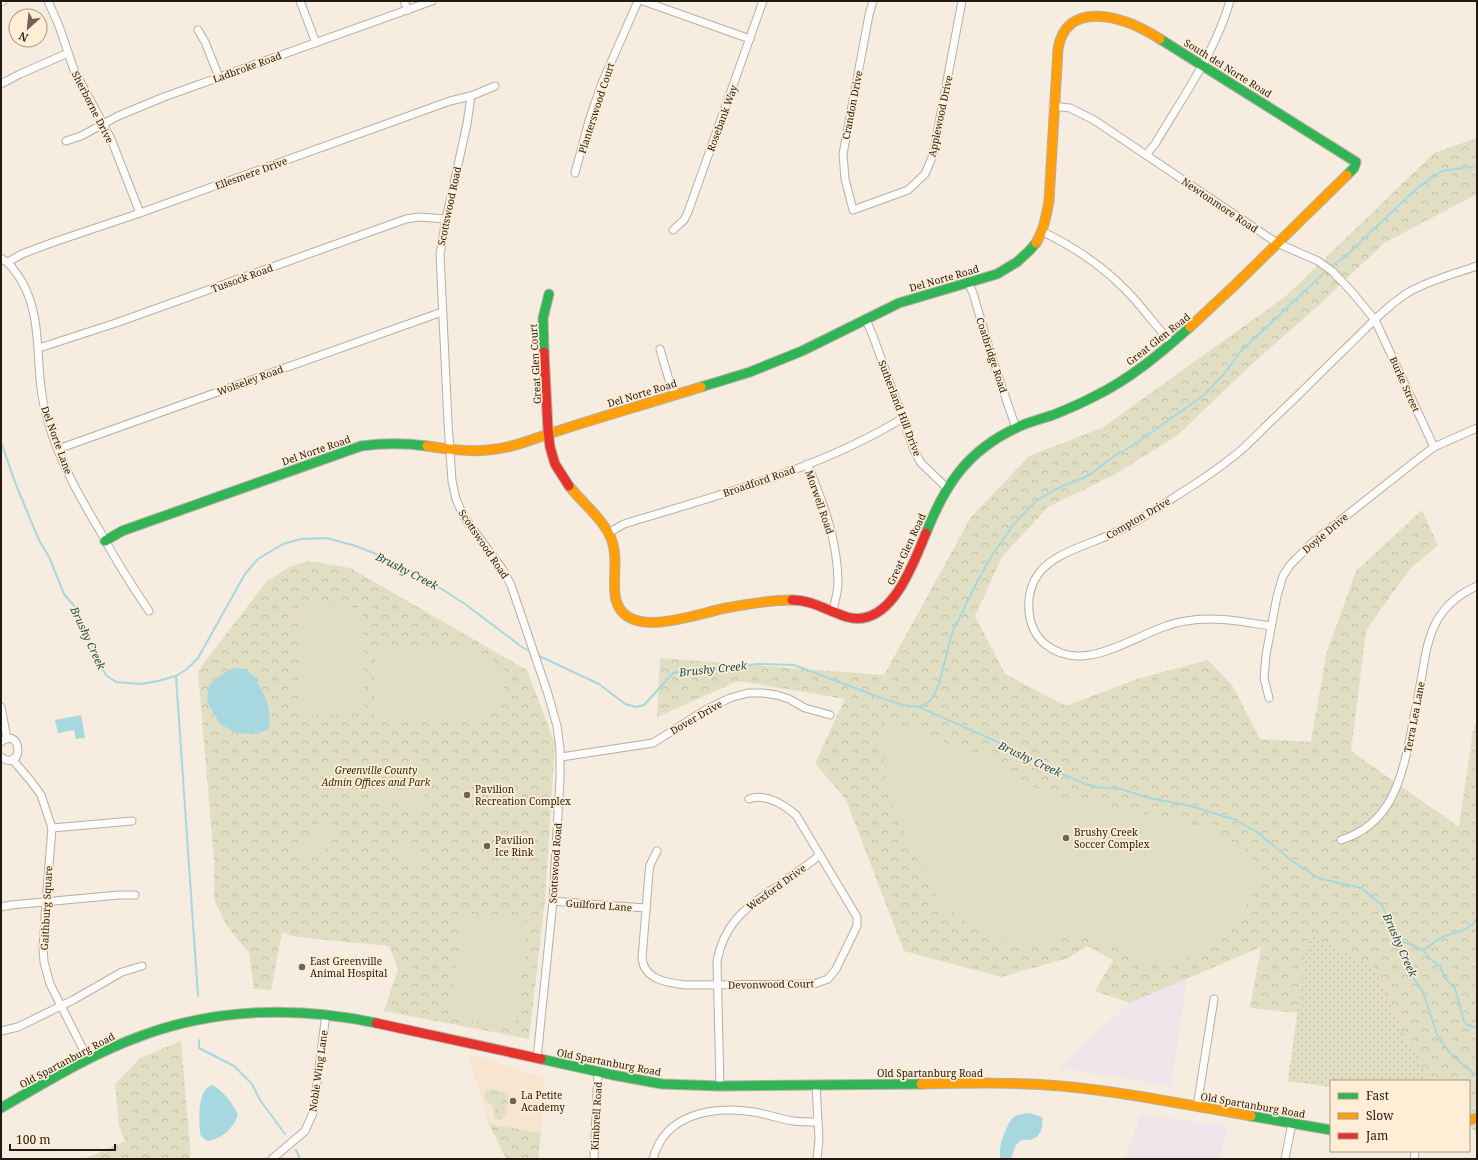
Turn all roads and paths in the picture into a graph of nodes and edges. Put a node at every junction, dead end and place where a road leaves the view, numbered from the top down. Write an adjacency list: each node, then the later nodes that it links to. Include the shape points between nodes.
1 (48, 1): 17 (street, Sherborne Drive)
2 (300, 1): 16 (street)
3 (404, 1): 12 (street)
4 (432, 1): 12 (street, Ladbroke Road)
5 (638, 1): 27 (street, Planterswood Court, via 602,83)
6 (642, 1): 15 (street)
7 (763, 1): 15 (street, Rosebank Way)
8 (873, 1): 28 (street, Crandon Drive, via 843,154 845,179)
9 (962, 1): 28 (street, Applewood Drive, via 934,154 925,174 908,190)
10 (1230, 1): 18 (street, via 1215,40)
11 (1108, 8): 18 (street, South del Norte Road)
12 (408, 10): 16 (street, Ladbroke Road)
13 (1068, 15): 23 (street, via 1059,35)
14 (198, 30): 19 (street)
15 (750, 39): 31 (street, Rosebank Way, via 688,212 684,220)
16 (316, 43): 19 (street, Ladbroke Road)
17 (68, 53): 20 (street); 24 (street, Sherborne Drive, via 74,70)
18 (1202, 64): 26 (street); 33 (street, South del Norte Road, via 1356,162 1353,171)
19 (220, 78): 24 (street, Ladbroke Road, via 145,104)
20 (1, 84)
21 (495, 86): 22 (street, Ellesmere Drive)
22 (471, 96): 29 (street, Ellesmere Drive, via 442,104); 30 (street, Scottswood Road)
23 (1053, 106): 26 (street, Newtonmore Road, via 1079,112); 32 (street, Del Norte Road, via 1047,212)
24 (103, 124): 25 (street, Ladbroke Road, via 81,136); 29 (street, Sherborne Drive)
25 (66, 140)
26 (1146, 155): 33 (street, Newtonmore Road)
27 (575, 173)
28 (854, 210)
29 (140, 213): 35 (street, Ellesmere Drive, via 22,254)
30 (446, 219): 39 (street, Scottswood Road, via 440,254); 43 (street, Tussock Road, via 419,216 406,219)
31 (673, 230)
32 (1041, 232): 37 (street, Del Norte Road, via 1028,252 1013,265 997,274); 42 (street, via 1072,247 1108,274 1135,300)
33 (1278, 243): 41 (street, Newtonmore Road, via 1326,266); 42 (street, Great Glen Road)
34 (1, 258): 35 (street, Del Norte Lane)
35 (8, 262): 43 (street, Del Norte Lane, via 16,271 28,295)
36 (1477, 266): 41 (street, Compton Drive, via 1409,292)
37 (968, 283): 40 (street, Del Norte Road, via 900,303); 47 (street, Coatbridge Road)
38 (549, 294): 49 (street, Great Glen Court, via 543,317)
39 (442, 312): 51 (street, Wolseley Road); 52 (street, Scottswood Road)
40 (866, 320): 45 (street, Del Norte Road, via 773,363); 46 (street, Sutherland Hill Drive)
41 (1375, 320): 50 (street, Burke Street); 60 (street, Compton Drive, via 1232,458 1121,530 1053,561 1039,574 1029,599 1029,613 1036,633 1042,641 1052,649 1073,656 1103,652 1163,626 1186,621 1217,619)
42 (1172, 344): 47 (street, Great Glen Road, via 1098,395)
43 (39, 348): 51 (street, Del Norte Lane, via 43,401)
44 (660, 349): 45 (street)
45 (676, 394): 49 (street, Del Norte Road)
46 (903, 418): 53 (street, Broadford Road); 54 (street, Sutherland Hill Drive, via 918,458)
47 (1016, 428): 54 (street, Great Glen Road, via 979,452)
48 (1477, 428): 50 (street, Doyle Drive)
49 (548, 435): 52 (street, Del Norte Road, via 498,448); 55 (street, via 552,457 560,474)
50 (1434, 447): 60 (street, Doyle Drive, via 1294,559 1280,585)
51 (58, 449): 56 (street, Del Norte Lane, via 81,499)
52 (450, 450): 56 (street, Del Norte Road, via 393,443 361,446 122,531); 66 (street, Scottswood Road, via 453,486 459,508 511,585 557,726)
53 (807, 464): 55 (street, Broadford Road, via 624,524); 58 (street, Morwell Road, via 833,542 838,583)
54 (946, 487): 58 (street, Great Glen Road, via 906,577 888,604 875,615 864,619 850,618)
55 (610, 532): 58 (street, Great Glen Road, via 616,558 617,601 621,612 629,618 646,622 669,622 726,608 793,600 812,602)
56 (106, 541): 59 (street, Del Norte Lane)
57 (1477, 586): 71 (street, Terra Lea Lane, via 1452,602 1434,628 1426,653 1407,755 1395,792 1374,822)
58 (833, 610)
59 (149, 611)
60 (1271, 626): 61 (street, Doyle Drive, via 1264,678)
61 (1269, 698)
62 (1, 707): 64 (street)
63 (830, 715): 66 (street, Dover Drive, via 805,708 776,695 763,692 748,693 707,709 653,743)
64 (4, 741): 67 (street, via 13,740 18,745 18,755)
65 (1, 757): 67 (street)
66 (561, 757): 75 (street, Scottswood Road)
67 (12, 760): 70 (street, Gaithburg Square, via 41,795)
68 (748, 799): 73 (street, Devonwood Court, via 770,798 790,809)
69 (132, 821): 70 (street)
70 (52, 828): 76 (street, Gaithburg Square)
71 (1341, 840)
72 (657, 851): 78 (street, Devonwood Court, via 650,865)
73 (820, 855): 80 (street, Wexford Drive, via 751,903 734,920 719,952); 80 (street, Devonwood Court, via 858,920 832,974 824,981 814,984)
74 (136, 895): 76 (street)
75 (553, 901): 78 (street, Guilford Lane); 85 (street, Scottswood Road)
76 (46, 902): 77 (street); 82 (street, Gaithburg Square, via 44,962 50,984)
77 (1, 907)
78 (646, 908): 80 (street, Devonwood Court, via 642,958 648,973 674,984)
79 (142, 966): 82 (street, via 122,972)
80 (718, 985): 89 (street, Wexford Drive)
81 (1214, 999): 90 (street)
82 (61, 1006): 84 (street, via 18,1027); 86 (street, Gaithburg Square)
83 (326, 1014): 85 (street, Old Spartanburg Road); 86 (street, Old Spartanburg Road, via 258,1012 199,1020 140,1036); 95 (street, Noble Wing Lane, via 313,1113 305,1131)
84 (1, 1031)
85 (537, 1058): 87 (street, Old Spartanburg Road)
86 (88, 1059): 91 (street, Old Spartanburg Road)
87 (598, 1072): 89 (street, Old Spartanburg Road, via 662,1084); 96 (street, Kimbrell Road)
88 (816, 1085): 89 (street, Old Spartanburg Road); 90 (street, Old Spartanburg Road, via 986,1083 1060,1086 1129,1094); 92 (street)
89 (720, 1086)
90 (1197, 1106): 93 (street, Old Spartanburg Road)
91 (1, 1108)
92 (817, 1122): 97 (street, via 794,1121 731,1110 699,1114 676,1124 660,1143); 98 (street)
93 (1292, 1123): 94 (street, Old Spartanburg Road); 99 (street)
94 (1330, 1130)
95 (272, 1159)
96 (594, 1159)
97 (653, 1159)
98 (817, 1159)
99 (1285, 1159)

